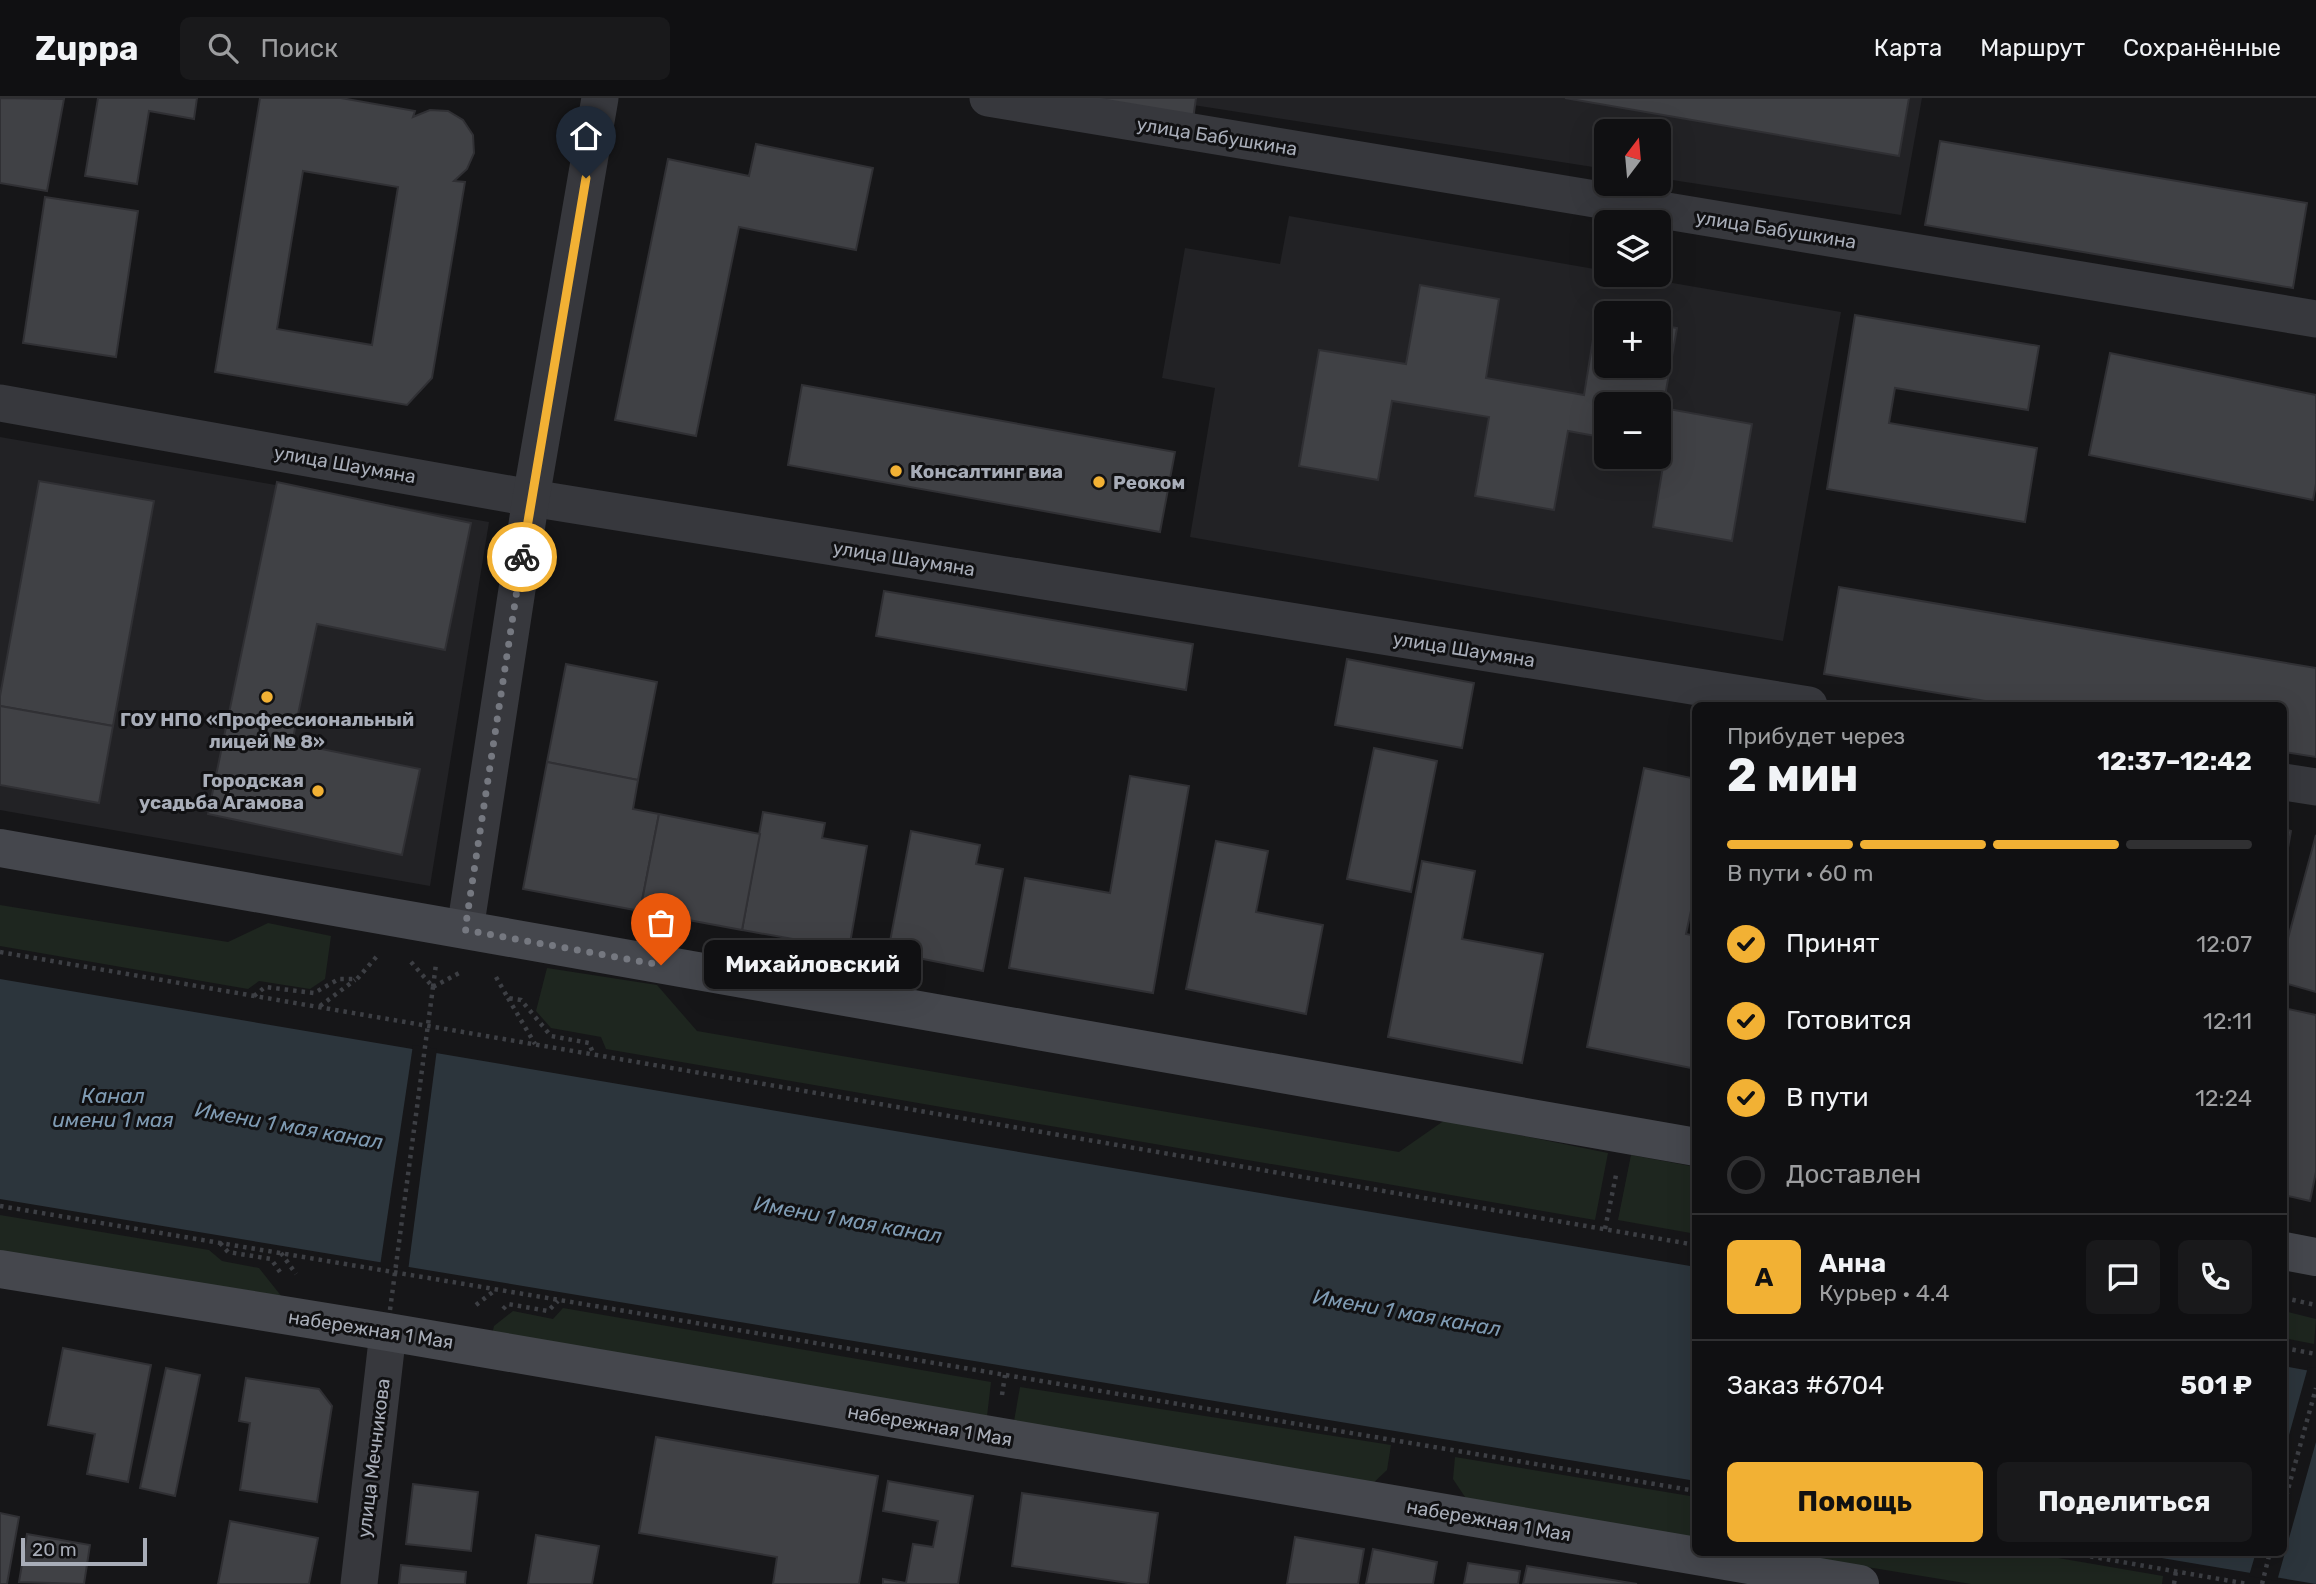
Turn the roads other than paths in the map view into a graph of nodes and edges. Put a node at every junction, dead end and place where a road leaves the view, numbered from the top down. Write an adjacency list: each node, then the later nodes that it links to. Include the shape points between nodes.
1 (600, 98): 5 (street)
2 (988, 98): 3 (street, улица Бабушкина)
3 (2316, 319)
4 (0, 402): 5 (street, улица Шаумяна)
5 (531, 498): 6 (street, улица Шаумяна); 10 (street)
6 (1791, 702)
7 (2287, 783): 8 (street)
8 (2316, 788)
9 (0, 848): 10 (main road)
10 (465, 930): 11 (main road)
11 (1692, 1146)
12 (2287, 1252): 13 (main road)
13 (2316, 1257)
14 (0, 1269): 15 (main road, набережная 1 Мая)
15 (389, 1321): 16 (main road, набережная 1 Мая); 18 (street, улица Мечникова)
16 (1692, 1554)
17 (1703, 1556): 19 (main road, набережная 1 Мая)
18 (359, 1584)
19 (1860, 1584)

